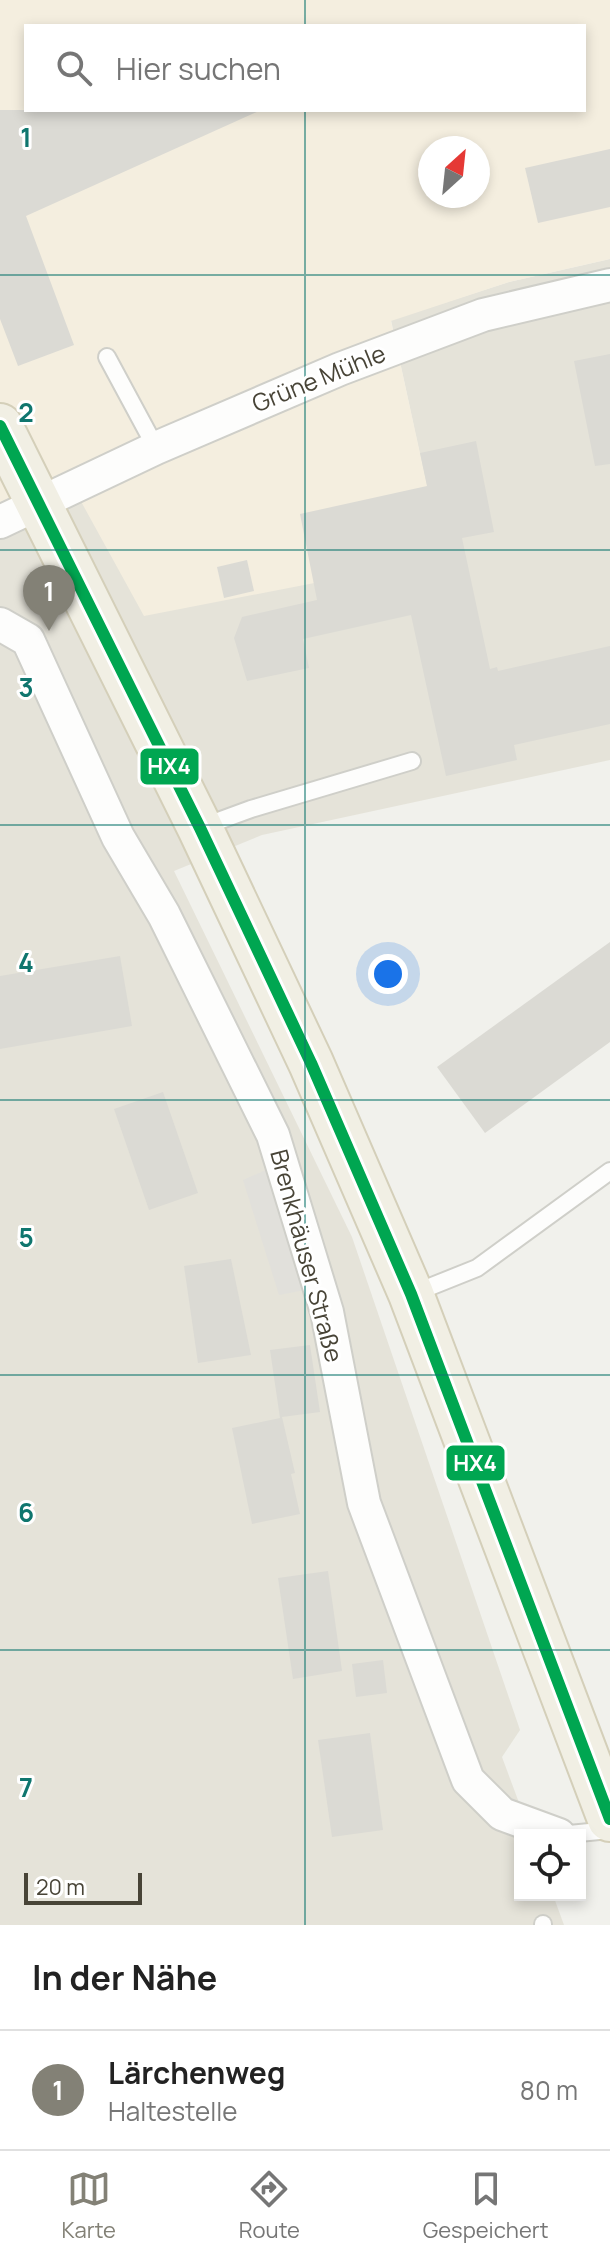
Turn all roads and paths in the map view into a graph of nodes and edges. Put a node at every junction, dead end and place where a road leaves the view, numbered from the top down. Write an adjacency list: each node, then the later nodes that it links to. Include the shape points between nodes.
1 (610, 285): 4 (street, Grüne Mühle, via 483,315)
2 (107, 357): 4 (lane)
3 (0, 426): 5 (main road)
4 (156, 448): 5 (street, Grüne Mühle)
5 (39, 503): 6 (street, Grüne Mühle); 9 (main road)
6 (0, 522)
7 (0, 624): 13 (street, Brenkhäuser Straße, via 28,640 118,837 164,915 273,1135 327,1312 364,1503 468,1780 502,1814)
8 (412, 761): 9 (lane)
9 (200, 828): 11 (main road, via 311,1063)
10 (610, 1171): 11 (lane, via 477,1268)
11 (411, 1294): 12 (main road)
12 (610, 1819)
13 (543, 1829)
14 (610, 1830): 15 (lane, Brenkhäuser Straße)
15 (586, 1832)

